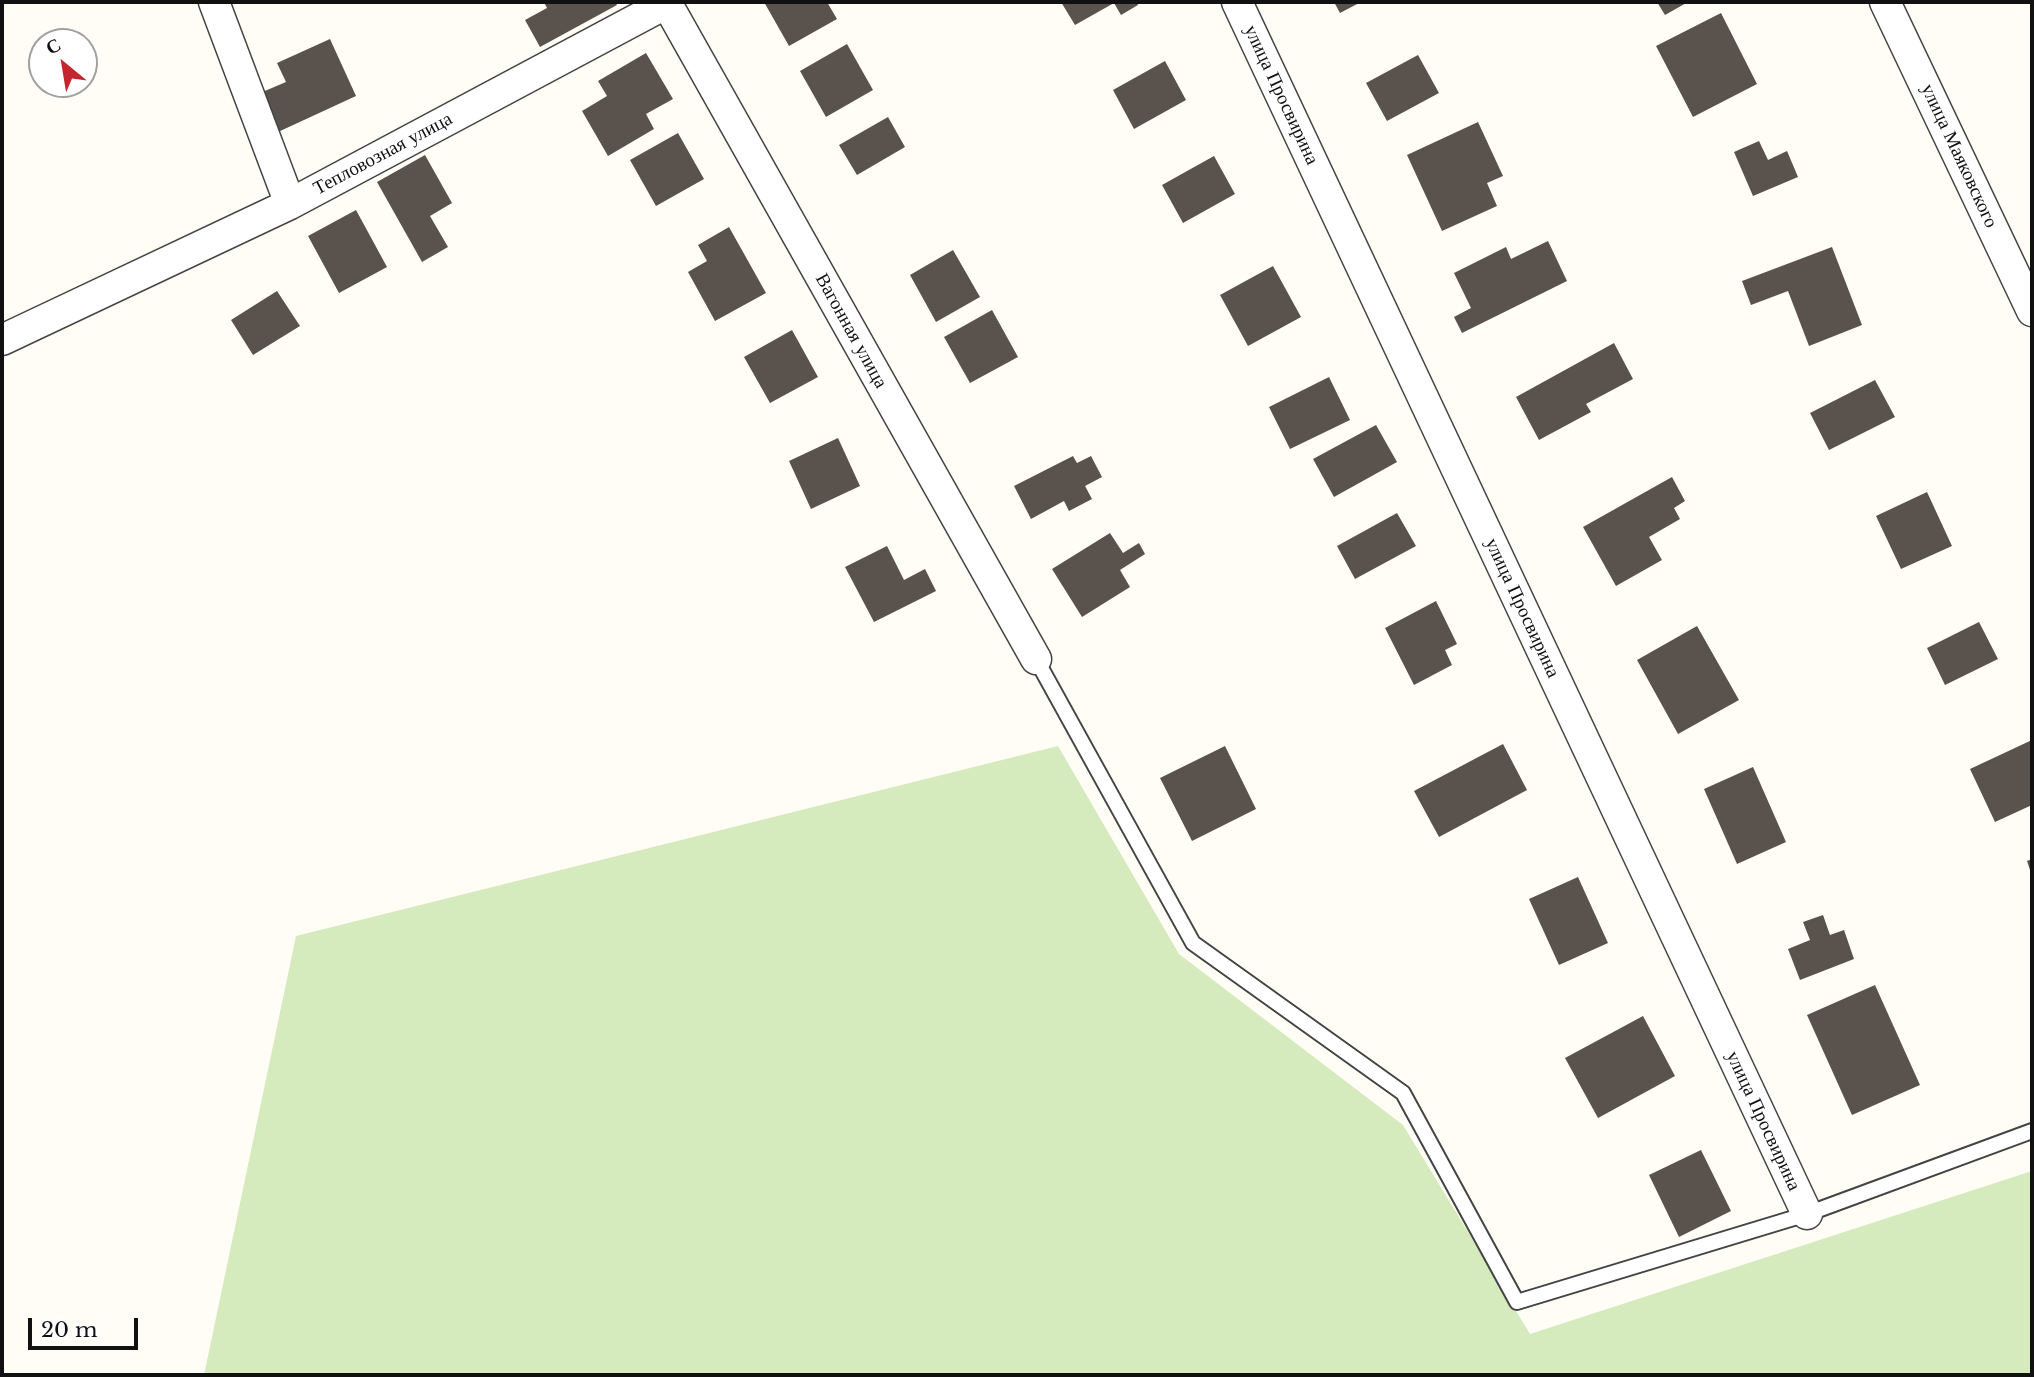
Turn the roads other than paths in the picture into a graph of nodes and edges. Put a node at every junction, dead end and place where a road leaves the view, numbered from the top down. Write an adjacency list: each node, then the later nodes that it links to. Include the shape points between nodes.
1 (214, 2): 5 (street, Тепловозная улица)
2 (1237, 2): 10 (street, улица Просвирина)
3 (1885, 2): 6 (street, улица Маяковского)
4 (667, 3): 5 (street, Тепловозная улица); 8 (street, Вагонная улица)
5 (290, 204): 7 (street)
6 (2032, 311)
7 (2, 340)
8 (1036, 659): 10 (lane, via 1193,943 1403,1093 1517,1302)
9 (2032, 1131): 10 (lane)
10 (1807, 1214)

